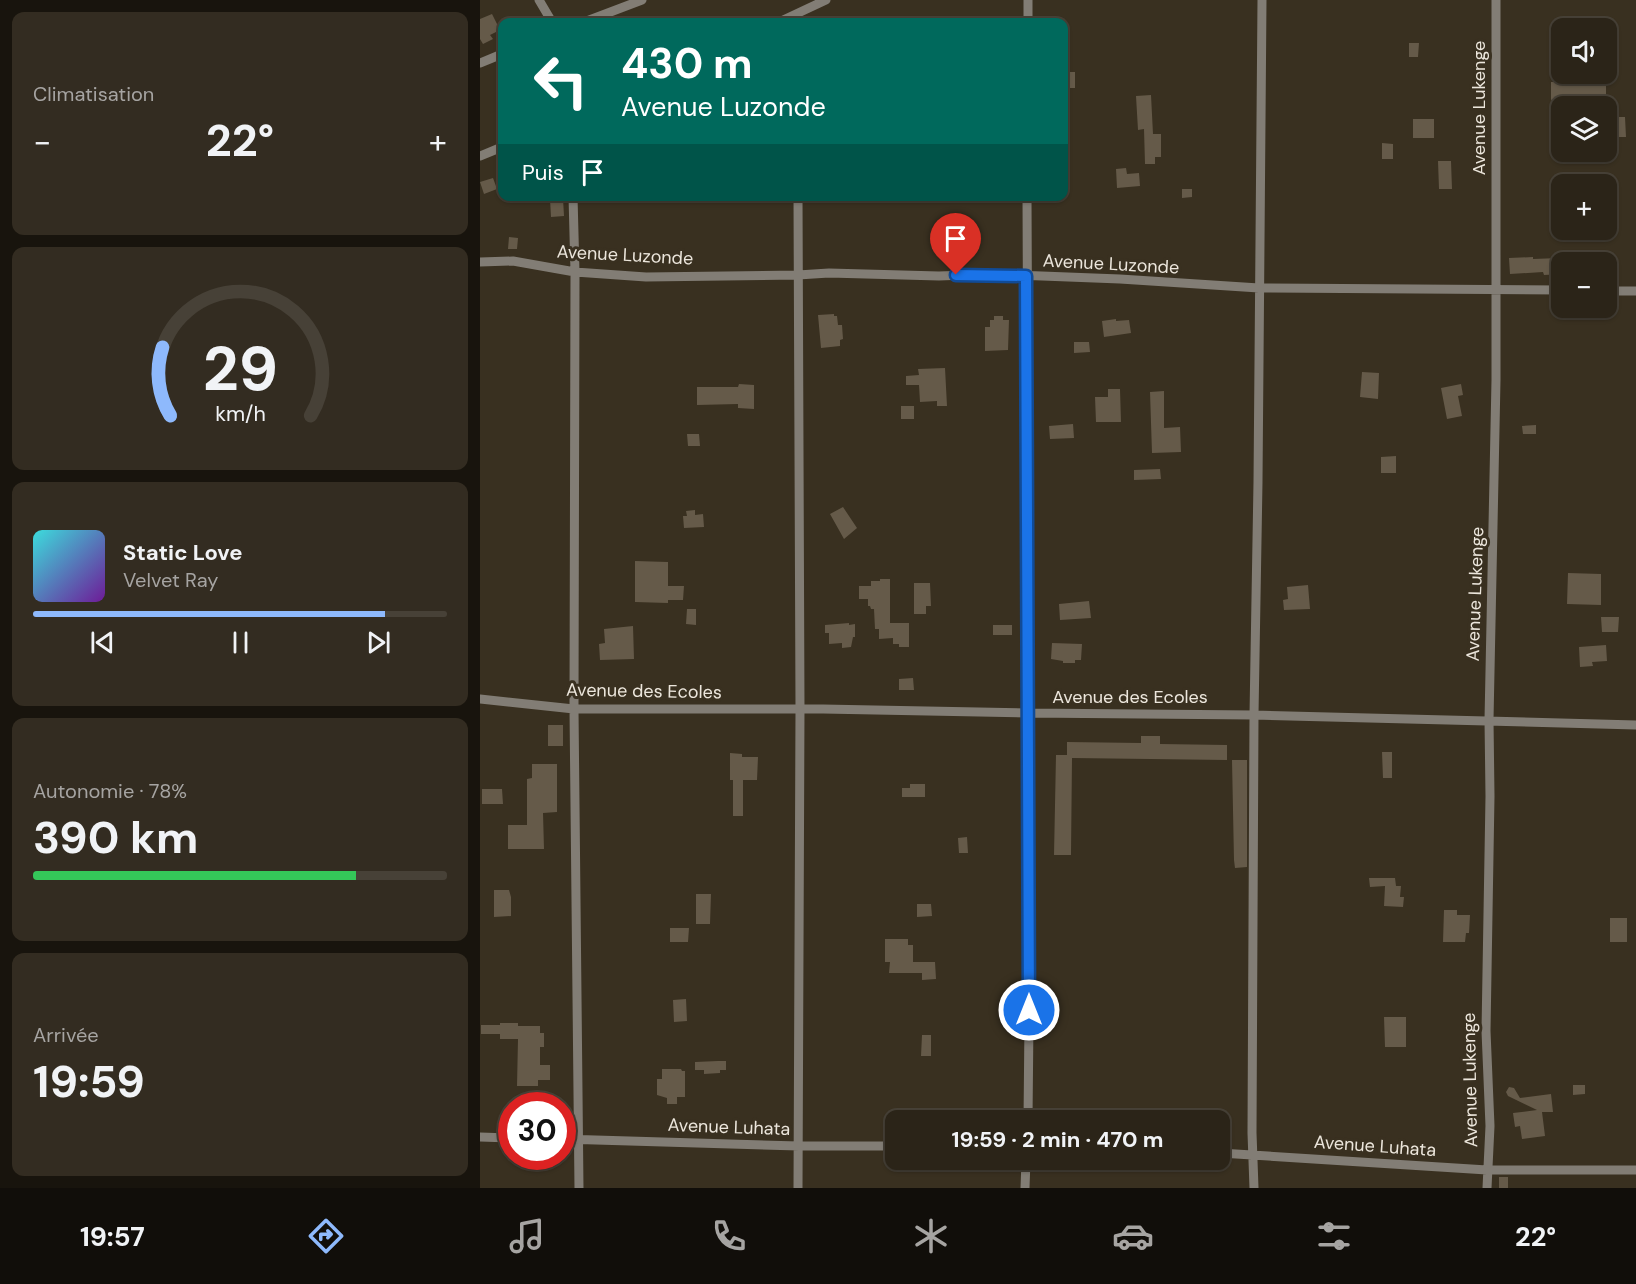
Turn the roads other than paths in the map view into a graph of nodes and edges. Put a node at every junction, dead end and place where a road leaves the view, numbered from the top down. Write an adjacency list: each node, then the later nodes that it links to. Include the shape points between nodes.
1 (539, 0): 7 (street)
2 (642, 0): 8 (street)
3 (826, 0): 9 (street)
4 (1028, 0): 10 (street)
5 (1262, 0): 22 (street)
6 (1496, 0): 23 (street, Avenue Lukenge)
7 (550, 18)
8 (595, 18)
9 (798, 18)
10 (1028, 18)
11 (498, 56): 12 (street)
12 (480, 63)
13 (498, 149): 14 (street)
14 (480, 156)
15 (573, 201): 19 (street)
16 (798, 201): 20 (street)
17 (1027, 201): 21 (street)
18 (480, 262): 19 (street, Avenue Luzonde, via 513,261)
19 (575, 272): 20 (street, Avenue Luzonde, via 646,276); 28 (street)
20 (798, 275): 21 (street, Avenue Luzonde); 29 (street)
21 (1026, 276): 22 (street, Avenue Luzonde); 30 (street)
22 (1259, 288): 23 (street, Avenue Luzonde); 31 (street)
23 (1497, 290): 24 (street, Avenue Luzonde); 32 (street, Avenue Lukenge)
24 (1551, 290)
25 (1617, 291): 26 (street)
26 (1636, 291)
27 (480, 699): 28 (street, Avenue des Ecoles)
28 (574, 709): 29 (street, Avenue des Ecoles); 37 (street)
29 (800, 709): 30 (street, Avenue des Ecoles); 38 (street)
30 (1028, 713): 31 (street, Avenue des Ecoles); 34 (street)
31 (1254, 715): 32 (street, Avenue des Ecoles); 41 (street)
32 (1489, 720): 33 (street, Avenue des Ecoles); 43 (street, Avenue Lukenge)
33 (1636, 725)
34 (1028, 1110)
35 (480, 1137): 36 (street)
36 (498, 1138)
37 (579, 1139): 38 (street, Avenue Luhata); 45 (street)
38 (799, 1146): 39 (street, Avenue Luhata); 46 (street)
39 (885, 1146)
40 (1230, 1154): 41 (street, Avenue Luhata)
41 (1254, 1155): 43 (street, Avenue Luhata); 48 (street)
42 (1026, 1170): 47 (street)
43 (1487, 1170): 44 (street, Avenue Luhata); 49 (street, Avenue Lukenge)
44 (1636, 1170)
45 (579, 1188)
46 (798, 1188)
47 (1025, 1188)
48 (1254, 1188)
49 (1487, 1188)

